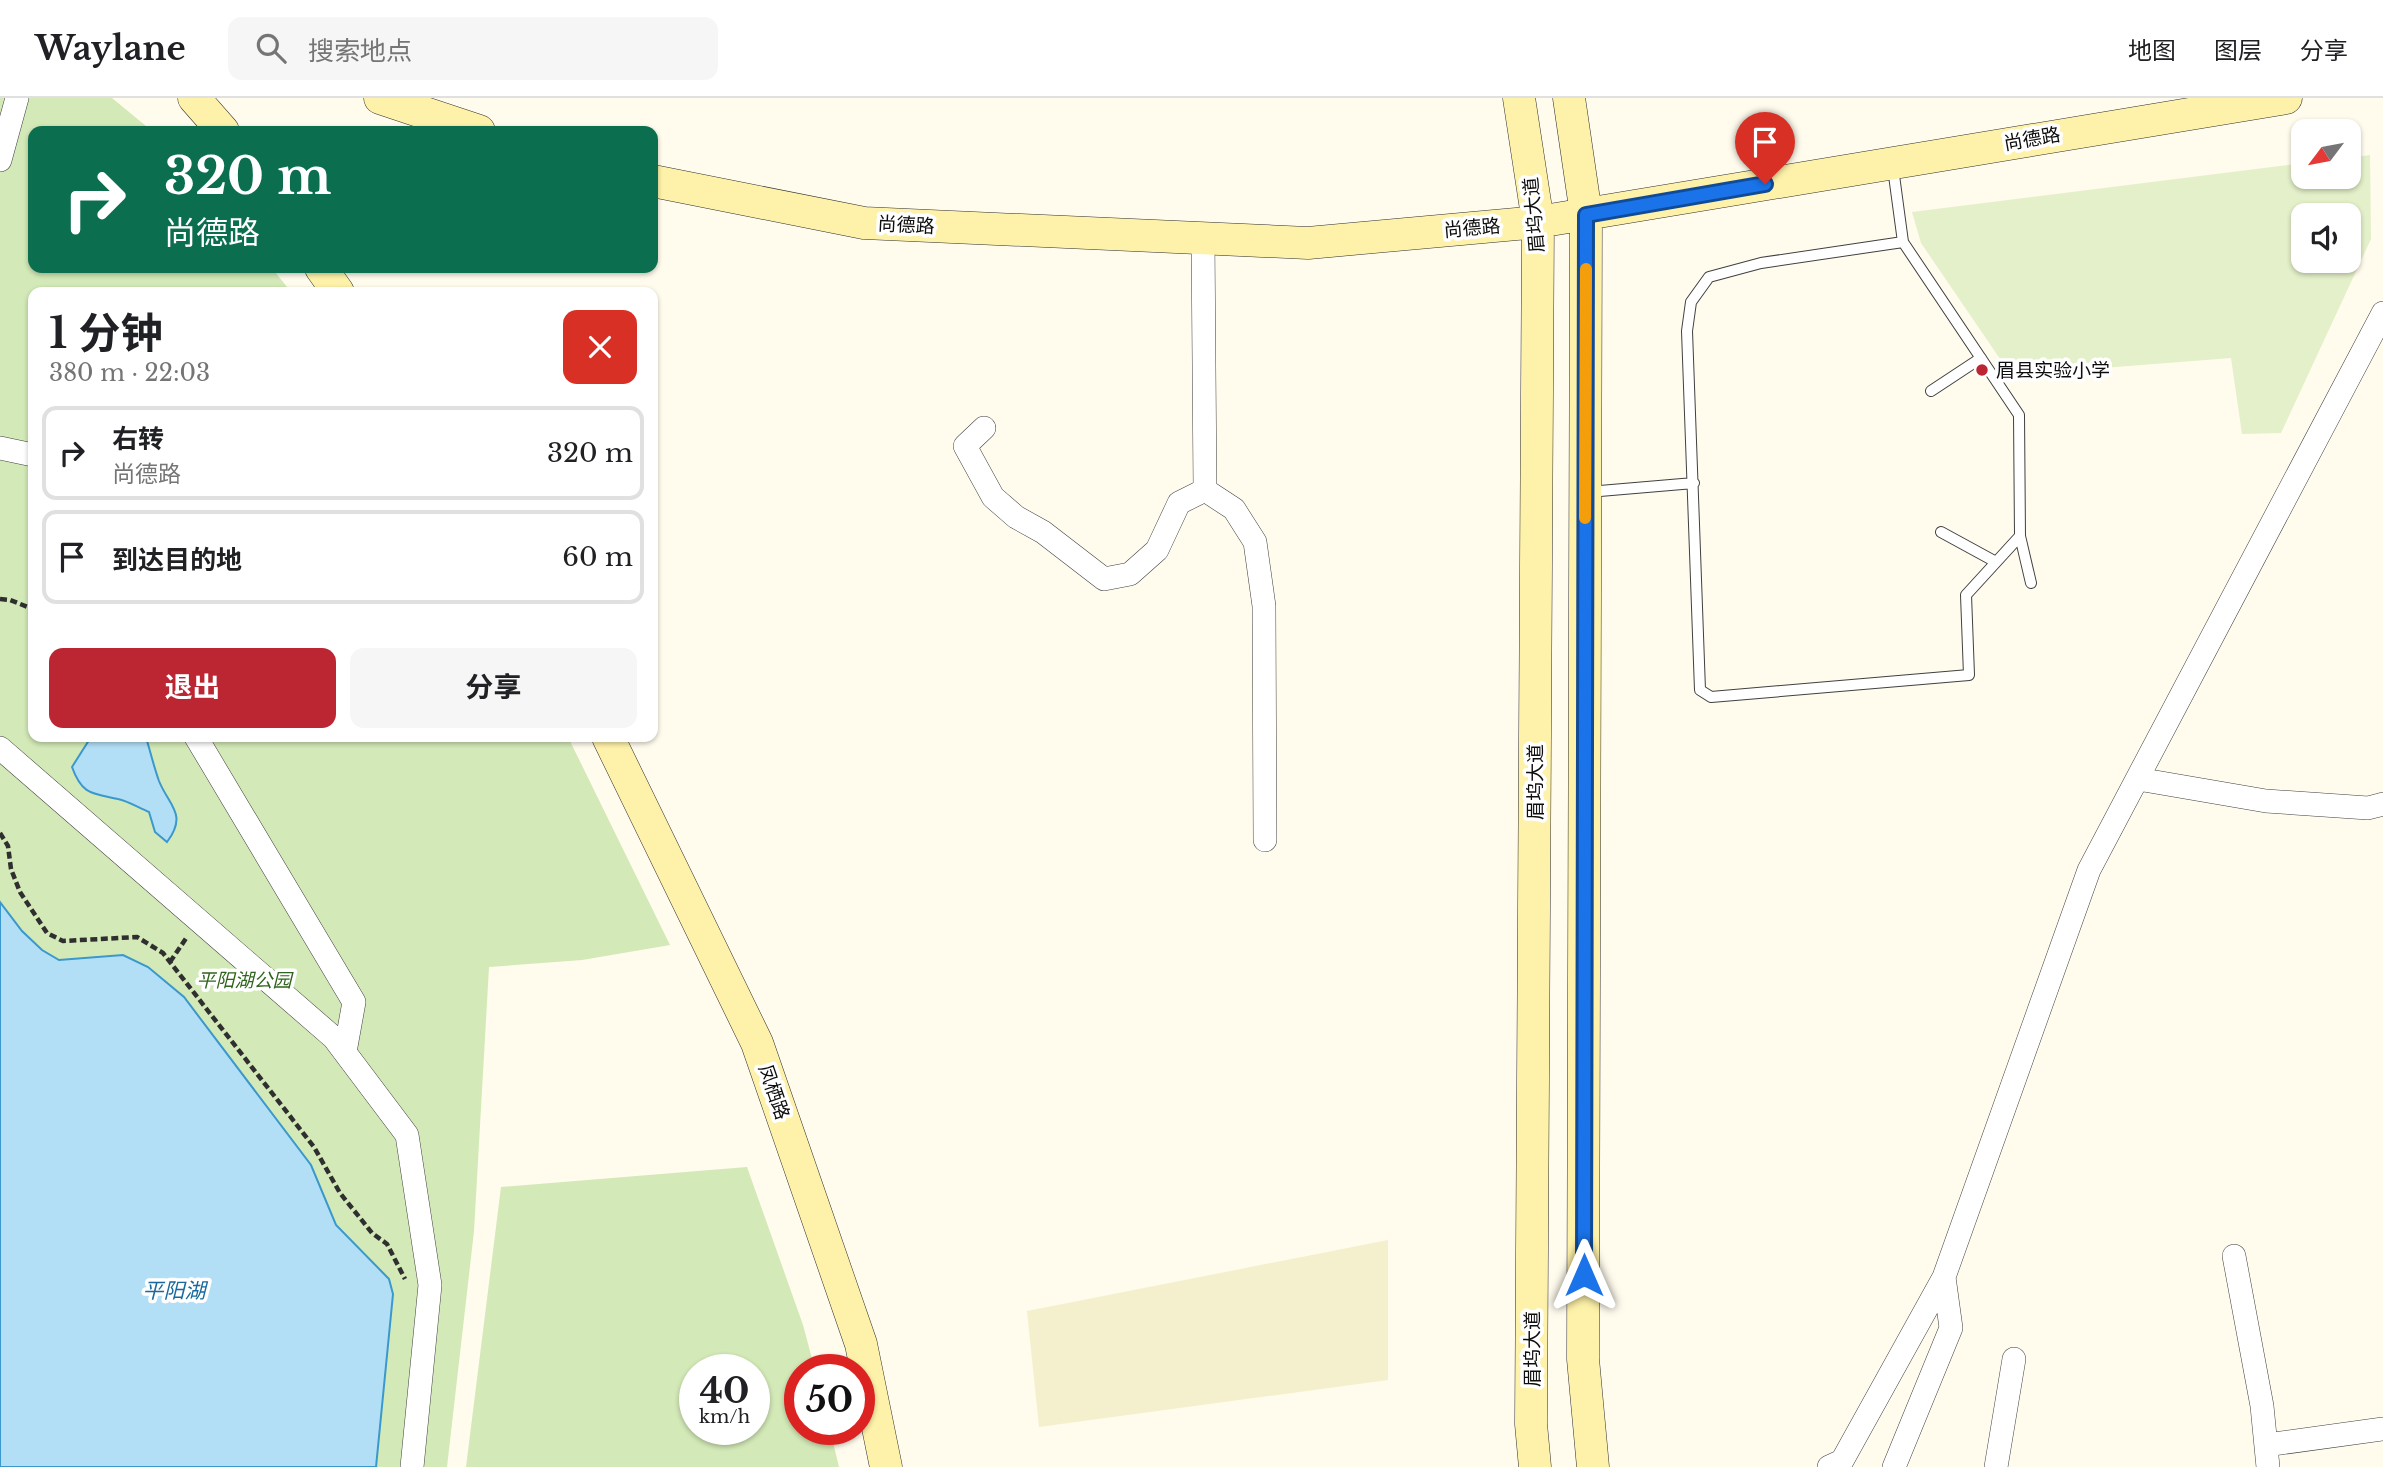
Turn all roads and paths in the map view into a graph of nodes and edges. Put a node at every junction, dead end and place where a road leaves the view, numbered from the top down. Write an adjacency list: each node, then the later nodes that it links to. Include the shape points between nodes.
1 (17, 98): 10 (street)
2 (194, 98): 8 (main road)
3 (380, 98): 9 (main road)
4 (1519, 98): 14 (main road, 眉坞大道)
5 (1569, 98): 13 (main road)
6 (2286, 98): 7 (main road, 尚德路)
7 (2198, 105): 11 (main road, 尚德路)
8 (219, 126)
9 (464, 126)
10 (0, 160)
11 (1892, 162): 13 (main road, 尚德路); 16 (lane)
12 (658, 182): 15 (main road, 尚德路, via 864,223)
13 (1586, 215): 14 (main road, 尚德路); 25 (main road)
14 (1538, 222): 15 (main road, 尚德路, via 1308,243); 50 (main road, 眉坞大道, via 1531,1410)
15 (1203, 238): 24 (street)
16 (1903, 242): 18 (lane); 23 (lane, via 1762,263 1709,277 1691,302 1686,331)
17 (2383, 313): 35 (street)
18 (1981, 358): 19 (lane); 27 (lane, via 2019,415)
19 (1931, 391)
20 (984, 428): 24 (street, via 965,446 993,497 1104,579 1130,574 1157,550 1179,503)
21 (0, 447): 22 (street)
22 (28, 457)
23 (1694, 484): 25 (lane); 28 (lane, via 1700,690 1711,697 1969,675 1966,595)
24 (1205, 490): 38 (street, via 1234,509 1255,542 1264,606)
25 (1585, 492): 51 (main road, via 1583,1359)
26 (1941, 532): 28 (lane)
27 (2020, 536): 28 (lane); 29 (lane)
28 (1997, 562)
29 (2031, 583)
30 (0, 599): 31 (path)
31 (28, 607)
32 (199, 742): 41 (street, via 354,1002)
33 (610, 742): 49 (main road, 凤栖路, via 757,1043 861,1344)
34 (0, 748): 39 (street)
35 (2137, 779): 36 (street, via 2266,801 2368,808); 43 (street, via 2089,870)
36 (2383, 804)
37 (0, 833): 40 (path, via 20,891 47,933 62,941 137,937)
38 (1265, 840)
39 (198, 920): 40 (path); 41 (street)
40 (170, 962): 44 (path, via 314,1147 340,1193 372,1233 387,1244)
41 (345, 1052): 48 (street, via 407,1135 430,1285)
42 (2234, 1256): 47 (street)
43 (1944, 1277): 52 (street, via 1842,1461); 53 (street, via 1951,1328)
44 (407, 1282)
45 (2014, 1359): 54 (street)
46 (2383, 1430): 47 (street)
47 (2267, 1456)
48 (412, 1467)
49 (886, 1467)
50 (1535, 1467)
51 (1593, 1467)
52 (1829, 1467)
53 (1894, 1467)
54 (1996, 1467)

